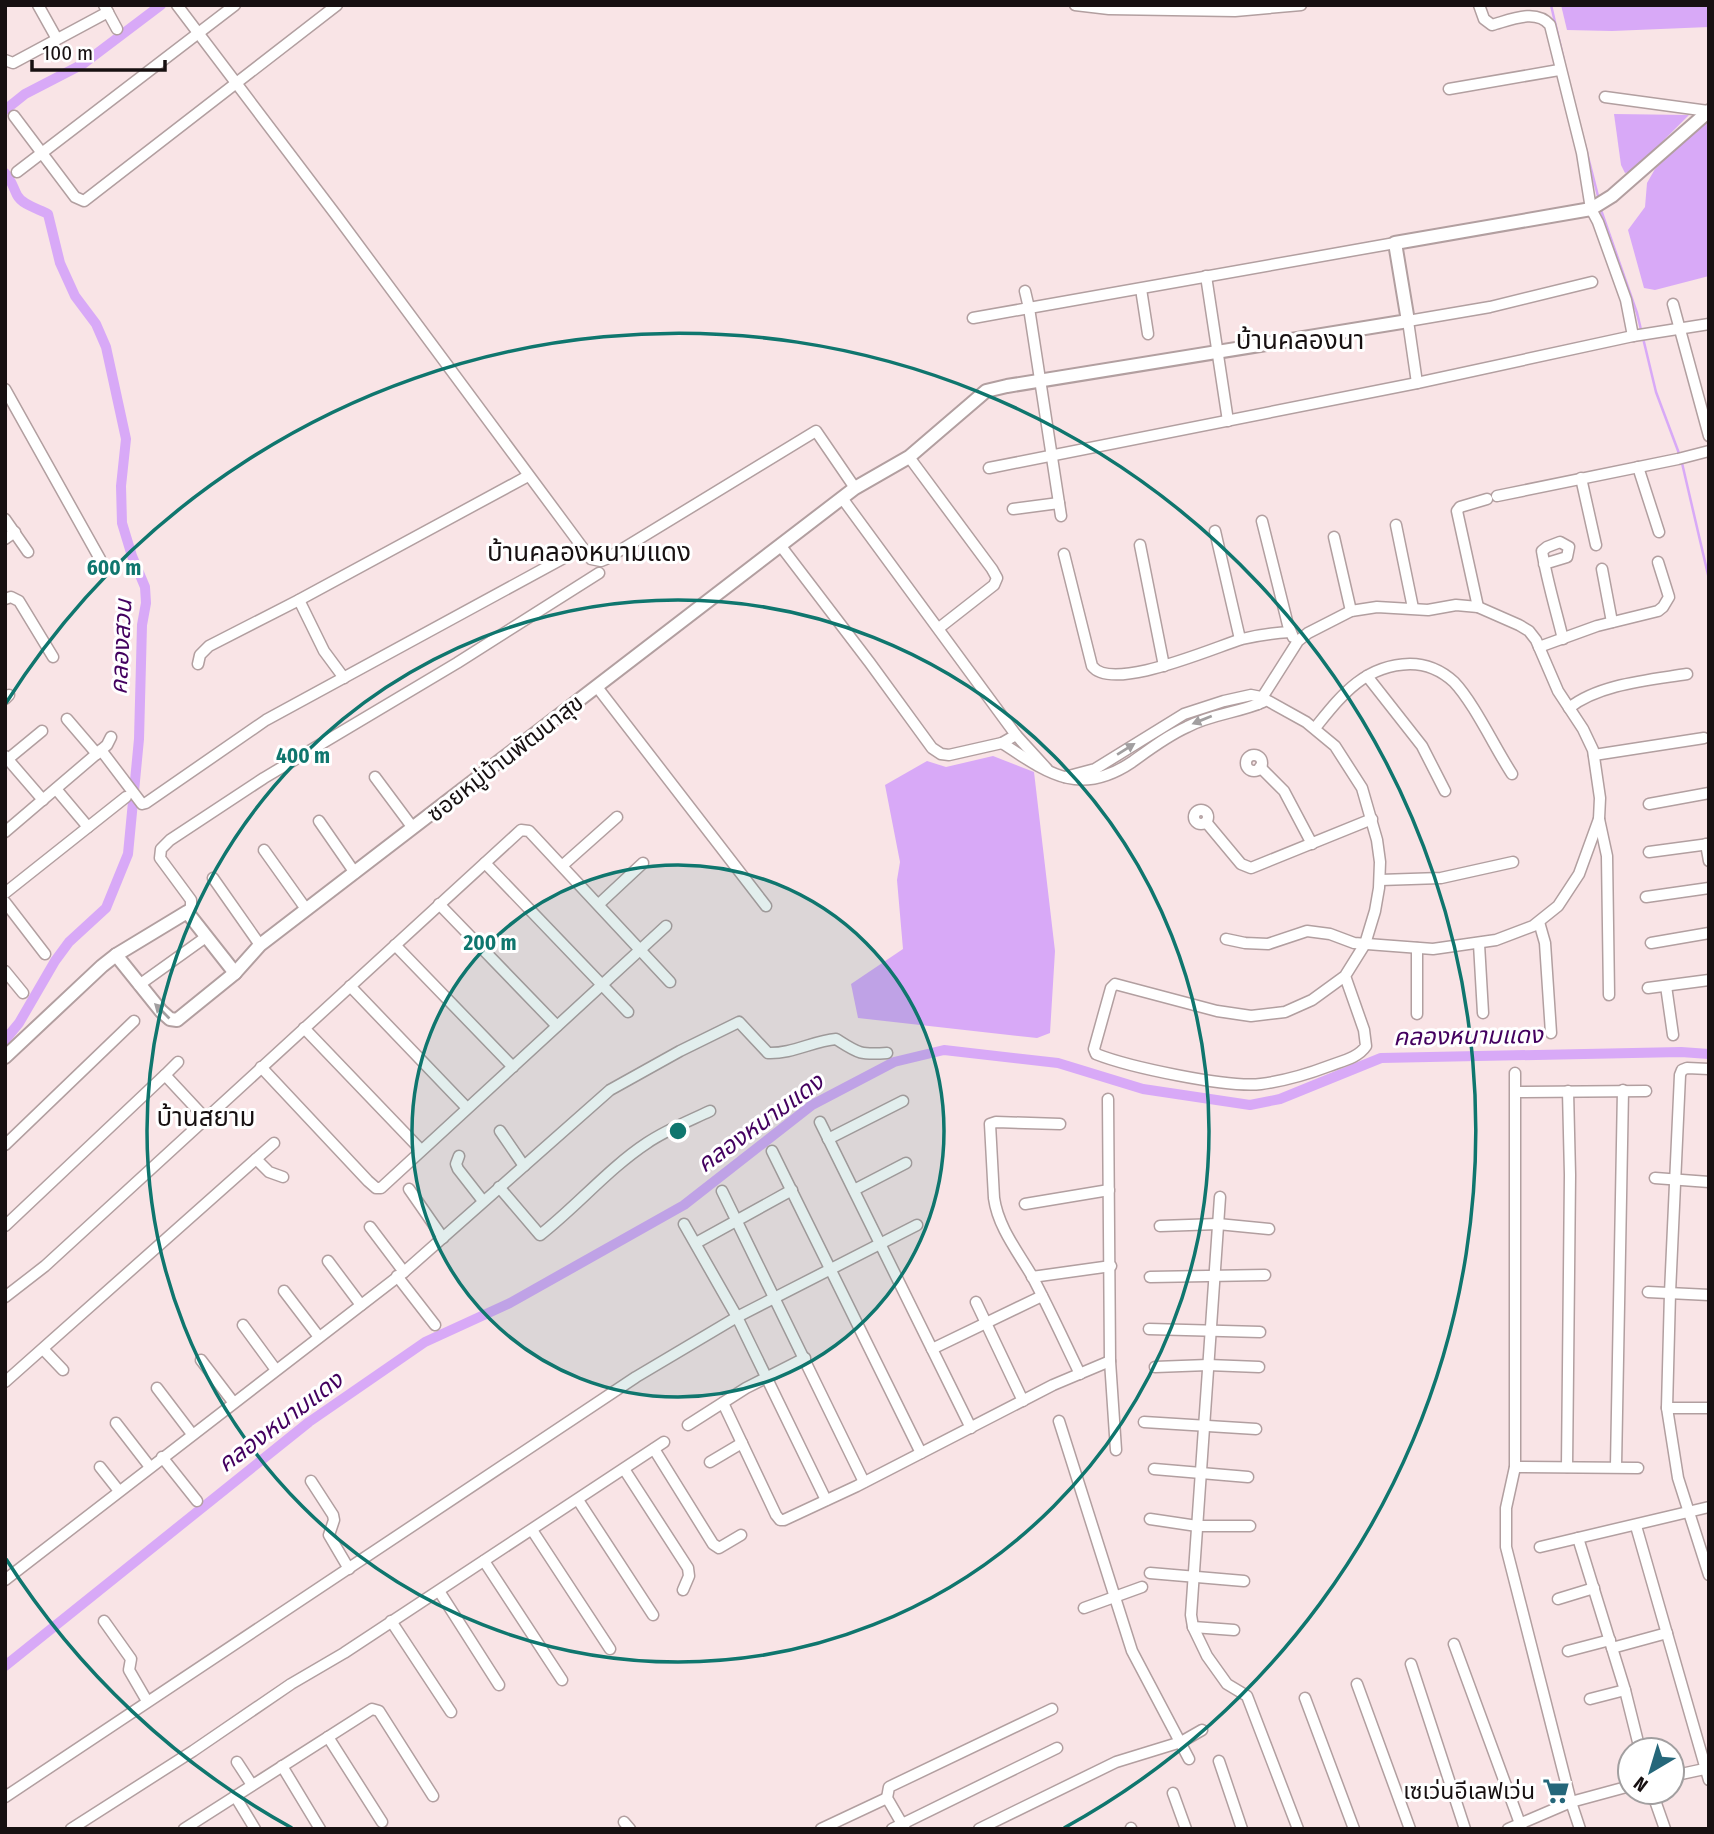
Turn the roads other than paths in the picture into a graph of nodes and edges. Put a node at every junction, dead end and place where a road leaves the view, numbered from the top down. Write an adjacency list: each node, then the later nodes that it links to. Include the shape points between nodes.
1 (38, 5): 11 (street)
2 (235, 5): 10 (street)
3 (337, 5): 14 (street)
4 (1075, 5): 5 (street, via 1235,10)
5 (1301, 5)
6 (1479, 5): 13 (street, via 1492,25 1544,18 1550,25)
7 (178, 7): 10 (street)
8 (106, 9): 9 (street); 11 (street)
9 (117, 29)
10 (198, 34): 14 (street); 19 (street)
11 (57, 39): 12 (street, via 13,63)
12 (5, 60)
13 (1559, 70): 15 (street); 21 (street, via 1582,153)
14 (236, 84): 19 (street, via 84,201 75,197); 46 (street)
15 (1449, 89)
16 (1605, 97): 17 (street)
17 (1708, 111): 21 (street, via 1612,196)
18 (14, 116): 19 (street)
19 (41, 153): 20 (street)
20 (17, 172)
21 (1591, 209): 22 (street); 34 (street)
22 (1395, 243): 23 (street); 30 (street)
23 (1206, 276): 25 (street); 35 (street)
24 (1592, 282): 30 (street)
25 (1141, 289): 28 (street); 33 (street)
26 (1025, 290): 28 (street)
27 (1673, 304): 32 (street)
28 (1029, 308): 29 (street); 36 (street)
29 (973, 318)
30 (1408, 321): 35 (street, ซอยหมู่บ้านพัฒนาสุข); 37 (street)
31 (1709, 324): 32 (street)
32 (1679, 329): 34 (street); 40 (street)
33 (1148, 334)
34 (1640, 336): 37 (street)
35 (1218, 352): 36 (street, ซอยหมู่บ้านพัฒนาสุข); 39 (street)
36 (1041, 381): 42 (street); 43 (street, ซอยหมู่บ้านพัฒนาสุข, via 986,391)
37 (1417, 383): 39 (street)
38 (5, 389): 67 (street)
39 (1228, 421): 42 (street)
40 (1709, 436)
41 (1709, 451): 44 (street)
42 (1051, 456): 45 (street); 50 (street)
43 (909, 457): 48 (street, ซอยหมู่บ้านพัฒนาสุข); 78 (street, via 997,578)
44 (1638, 467): 47 (street); 57 (street)
45 (989, 468)
46 (528, 477): 64 (street); 73 (street)
47 (1581, 478): 63 (street); 74 (street, via 1460,507 1457,511)
48 (855, 488): 49 (street, ซอยหมู่บ้านพัฒนาสุข); 64 (street, via 816,430 606,559 591,559)
49 (842, 498): 61 (street, ซอยหมู่บ้านพัฒนาสุข); 78 (street)
50 (1059, 503): 51 (street); 52 (street)
51 (1013, 509)
52 (1061, 516)
53 (5, 519): 58 (street)
54 (1262, 521): 79 (street)
55 (1396, 525): 75 (street)
56 (1215, 531): 80 (street)
57 (1659, 532)
58 (15, 533): 60 (street); 65 (street)
59 (1334, 537): 76 (street)
60 (5, 539)
61 (780, 545): 90 (street, ซอยหมู่บ้านพัฒนาสุข); 99 (street, via 932,748 949,755)
62 (1140, 545): 86 (street)
63 (1596, 545)
64 (582, 548): 89 (street)
65 (28, 552)
66 (1064, 554): 86 (street, via 1095,671 1126,673)
67 (100, 559)
68 (1658, 562): 77 (street, via 1669,597 1666,603 1658,611)
69 (1544, 564): 81 (street)
70 (1602, 569): 77 (street)
71 (599, 573): 141 (street, via 170,840 160,858 191,900)
72 (5, 599): 84 (street, via 19,601)
73 (299, 600): 85 (street, via 209,646); 89 (street, via 324,651)
74 (1478, 607): 75 (street); 83 (street, via 1529,631)
75 (1413, 608): 76 (street)
76 (1351, 611): 82 (street)
77 (1612, 622): 81 (street)
78 (939, 628): 96 (street)
79 (1290, 632): 80 (street); 82 (street)
80 (1240, 639): 86 (street)
81 (1563, 639): 83 (street)
82 (1296, 644): 91 (street)
83 (1539, 647): 92 (street)
84 (53, 657)
85 (198, 664)
86 (1164, 666)
87 (1687, 674): 92 (street, via 1592,694)
88 (1367, 676): 94 (street, via 1340,697); 105 (street, via 1388,665 1416,664 1450,678); 108 (street, via 1422,746)
89 (344, 678): 100 (street, via 266,720 148,802 142,803)
90 (597, 687): 119 (street, ซอยหมู่บ้านพัฒนาสุข); 139 (street)
91 (1264, 701): 94 (street, via 1289,710); 104 (street, via 1186,727 1107,776 1086,782)
92 (1569, 708): 101 (street)
93 (67, 719): 100 (street)
94 (1315, 728): 114 (street, via 1351,767)
95 (42, 731): 102 (street)
96 (1016, 735): 99 (street); 104 (street)
97 (111, 737): 100 (street)
98 (1704, 738): 101 (street)
99 (1002, 743): 104 (street)
100 (99, 752): 107 (street)
101 (1594, 755): 115 (street)
102 (7, 757): 111 (street)
103 (1260, 767): 122 (street, via 1284,791)
104 (1047, 769)
105 (1511, 774)
106 (375, 776): 119 (street)
107 (56, 789): 111 (street); 118 (street)
108 (1445, 791)
109 (1709, 793): 112 (street)
110 (126, 797): 118 (street)
111 (43, 800): 120 (street)
112 (1649, 804)
113 (617, 817): 129 (street)
114 (1371, 819): 122 (street); 132 (street)
115 (1599, 819): 142 (street, via 1568,893); 167 (street, via 1607,856)
116 (319, 821): 130 (street)
117 (1206, 822): 122 (street, via 1247,867)
118 (88, 827): 134 (street)
119 (413, 828): 130 (street, ซอยหมู่บ้านพัฒนาสุข)
120 (6, 829)
121 (1707, 844): 124 (street); 126 (street)
122 (1312, 845)
123 (264, 850): 140 (street)
124 (1649, 852)
125 (1514, 862): 132 (street, via 1441,877)
126 (1709, 862)
127 (485, 863): 129 (street, via 517,832 525,830); 137 (street); 161 (street)
128 (643, 863): 138 (street)
129 (563, 865): 138 (street)
130 (355, 871): 140 (street, ซอยหมู่บ้านพัฒนาสุข)
131 (213, 877): 150 (street)
132 (1380, 880): 148 (street)
133 (1709, 888): 135 (street)
134 (5, 892)
135 (1646, 897)
136 (5, 902): 154 (street)
137 (439, 904): 151 (street); 172 (street)
138 (599, 904): 153 (street)
139 (766, 906)
140 (306, 908): 150 (street, ซอยหมู่บ้านพัฒนาสุข)
141 (187, 912): 145 (street); 155 (street)
142 (1539, 922): 149 (street); 174 (street, via 1545,943)
143 (666, 926): 153 (street)
144 (1709, 933): 147 (street)
145 (206, 937): 157 (street); 162 (street)
146 (1226, 939): 148 (street, via 1268,944 1307,931)
147 (1651, 943)
148 (1365, 944): 152 (street); 158 (street)
149 (1479, 944): 152 (street); 169 (street)
150 (260, 945): 157 (street, ซอยหมู่บ้านพัฒนาสุข)
151 (395, 945): 163 (street); 180 (street)
152 (1417, 948): 170 (street)
153 (641, 950): 160 (street); 161 (street)
154 (45, 954)
155 (116, 955): 162 (street, ซอยหมู่บ้านพัฒนาสุข); 177 (street)
156 (5, 971): 166 (street)
157 (235, 973): 162 (street, ซอยหมู่บ้านพัฒนาสุข, one-way to 162, via 177,1020 164,1014)
158 (1345, 976): 158 (street, via 1312,1000 1285,1013 1267,1015 1217,1011 1115,984 1094,1052 1200,1079 1238,1083 1259,1084 1315,1072 1357,1055 1366,1045)
159 (1709, 980): 164 (street)
160 (670, 982)
161 (602, 984): 168 (street); 172 (street)
162 (139, 985)
163 (350, 986): 173 (street); 190 (street)
164 (1666, 986): 165 (street); 175 (street)
165 (1648, 988)
166 (23, 993)
167 (1609, 995)
168 (628, 1012)
169 (1483, 1013)
170 (1417, 1014)
171 (134, 1021): 198 (street)
172 (557, 1026): 180 (street)
173 (304, 1028): 179 (street); 199 (street)
174 (1551, 1033)
175 (1673, 1035)
176 (887, 1053): 204 (street, via 856,1052 836,1039 768,1053 739,1022 619,1084)
177 (5, 1057)
178 (178, 1062): 183 (street)
179 (261, 1067): 192 (street); 199 (street, via 376,1188)
180 (513, 1067): 190 (street)
181 (1709, 1069): 207 (street, via 1687,1068 1680,1075)
182 (1515, 1073): 185 (street)
183 (165, 1075): 192 (street); 222 (street)
184 (1623, 1090): 186 (street); 187 (street); 288 (street)
185 (1516, 1091): 186 (street); 291 (street)
186 (1568, 1091): 292 (street)
187 (1646, 1091)
188 (1108, 1099): 213 (street)
189 (903, 1101): 196 (street)
190 (467, 1108): 199 (street)
191 (710, 1111): 209 (street, via 647,1143 540,1235)
192 (206, 1119): 242 (street)
193 (820, 1122): 196 (street)
194 (1060, 1124): 236 (street, via 996,1122 989,1126 996,1210)
195 (500, 1131): 204 (street)
196 (828, 1139): 212 (street)
197 (274, 1143): 202 (street)
198 (5, 1145)
199 (421, 1150)
200 (772, 1151): 211 (street)
201 (459, 1156): 216 (street, via 458,1168)
202 (256, 1159): 205 (street, via 269,1172); 254 (street)
203 (906, 1163): 212 (street)
204 (524, 1166): 209 (street)
205 (283, 1177)
206 (1655, 1178): 207 (street)
207 (1674, 1181): 208 (street); 239 (street)
208 (1709, 1182)
209 (499, 1187): 216 (street)
210 (409, 1189): 226 (street)
211 (792, 1190): 218 (street); 231 (street)
212 (854, 1190): 228 (street)
213 (1109, 1190): 217 (street); 230 (street)
214 (722, 1191): 218 (street)
215 (1220, 1197): 220 (street)
216 (483, 1201): 226 (street)
217 (1025, 1204)
218 (736, 1219): 227 (street); 243 (street)
219 (684, 1224): 227 (street)
220 (1218, 1224): 223 (street); 225 (street); 233 (street)
221 (917, 1225): 228 (street)
222 (5, 1226)
223 (1160, 1226)
224 (369, 1227): 232 (street)
225 (1269, 1229)
226 (443, 1238): 232 (street)
227 (696, 1243): 246 (street)
228 (880, 1244): 231 (street); 255 (street)
229 (328, 1261): 245 (street)
230 (1111, 1266): 236 (street); 258 (street)
231 (831, 1268): 243 (street); 285 (street)
232 (400, 1274): 245 (street); 249 (street)
233 (1214, 1275): 234 (street); 235 (street); 251 (street)
234 (1265, 1275)
235 (1150, 1277)
236 (1032, 1278): 241 (street)
237 (284, 1291): 253 (street)
238 (1648, 1292): 239 (street)
239 (1670, 1293): 240 (street); 271 (street)
240 (1709, 1295)
241 (1042, 1296): 247 (street); 264 (street)
242 (5, 1297)
243 (774, 1297): 246 (street); 256 (street)
244 (975, 1302): 247 (street)
245 (361, 1305): 253 (street)
246 (737, 1317): 265 (street); 315 (street, via 621,1386)
247 (985, 1324): 255 (street); 268 (street)
248 (243, 1325): 263 (street)
249 (435, 1325)
250 (1149, 1329): 251 (street)
251 (1210, 1332): 252 (street); 259 (street)
252 (1260, 1332)
253 (319, 1337): 263 (street)
254 (43, 1349): 262 (street); 266 (street)
255 (932, 1349): 278 (street)
256 (805, 1359): 265 (street); 299 (street)
257 (201, 1360): 269 (street)
258 (1110, 1361): 264 (street); 284 (street)
259 (1208, 1365): 260 (street); 261 (street); 277 (street)
260 (1155, 1367)
261 (1259, 1367)
262 (63, 1370)
263 (276, 1370): 269 (street)
264 (1080, 1374): 268 (street)
265 (767, 1379): 270 (street); 303 (street)
266 (5, 1382)
267 (157, 1388): 280 (street)
268 (1023, 1401): 278 (street)
269 (233, 1402): 280 (street)
270 (723, 1403): 276 (street); 282 (street)
271 (1667, 1408): 272 (street); 305 (street)
272 (1709, 1408)
273 (1059, 1421): 325 (street)
274 (1144, 1422): 277 (street)
275 (116, 1423): 290 (street)
276 (688, 1425)
277 (1204, 1427): 279 (street); 296 (street)
278 (971, 1428): 285 (street)
279 (1256, 1429)
280 (192, 1434): 286 (street)
281 (664, 1442): 283 (street)
282 (741, 1443): 287 (street); 303 (street, via 780,1520)
283 (654, 1448): 294 (street); 311 (street, via 713,1544 723,1547)
284 (1116, 1450)
285 (921, 1453): 299 (street)
286 (162, 1457): 290 (street); 301 (street)
287 (710, 1462)
288 (1616, 1466): 292 (street); 293 (street)
289 (100, 1467): 300 (street)
290 (150, 1467): 300 (street)
291 (1515, 1467): 292 (street); 367 (street, via 1506,1508 1506,1547)
292 (1567, 1467)
293 (1637, 1468)
294 (624, 1469): 302 (street); 323 (street, via 688,1568)
295 (1154, 1469): 296 (street)
296 (1201, 1474): 297 (street); 307 (street)
297 (1248, 1477)
298 (311, 1482): 315 (street, via 333,1515 329,1535)
299 (864, 1482): 303 (street)
300 (119, 1491): 319 (street)
301 (197, 1500)
302 (578, 1500): 310 (street); 328 (street)
303 (826, 1500)
304 (1709, 1507): 305 (street)
305 (1688, 1512): 309 (street); 317 (street)
306 (1150, 1519): 307 (street)
307 (1197, 1526): 308 (street); 318 (street)
308 (1250, 1526)
309 (1636, 1526): 312 (street); 333 (street)
310 (532, 1530): 314 (street); 336 (street)
311 (741, 1535)
312 (1578, 1538): 313 (street); 322 (street)
313 (1540, 1546)
314 (484, 1561): 324 (street); 339 (street)
315 (349, 1569): 345 (street)
316 (1150, 1573): 318 (street)
317 (1709, 1575)
318 (1194, 1576): 320 (street); 331 (street)
319 (5, 1580)
320 (1244, 1581)
321 (1142, 1587): 325 (street)
322 (1594, 1588): 326 (street); 335 (street)
323 (683, 1590)
324 (439, 1591): 330 (street); 341 (street)
325 (1113, 1597): 327 (street); 351 (street, via 1132,1651)
326 (1558, 1599)
327 (1084, 1608)
328 (653, 1615)
329 (104, 1621): 345 (street, via 131,1659 129,1670)
330 (391, 1621): 347 (street); 374 (street)
331 (1193, 1627): 332 (street); 381 (street, via 1206,1656 1227,1684 1248,1696)
332 (1234, 1630)
333 (1667, 1633): 335 (street); 357 (street)
334 (1454, 1644): 371 (street)
335 (1611, 1644): 337 (street); 342 (street)
336 (610, 1649)
337 (1569, 1651)
338 (1411, 1664): 384 (street)
339 (562, 1679)
340 (1356, 1684): 383 (street)
341 (499, 1685)
342 (1625, 1690): 344 (street); 349 (street)
343 (1305, 1698): 382 (street)
344 (1590, 1699)
345 (147, 1701): 365 (street)
346 (1052, 1709): 366 (street, via 897,1782 889,1787)
347 (451, 1712)
348 (1202, 1730): 351 (street)
349 (1636, 1736)
350 (328, 1737): 356 (street); 364 (street, via 376,1709); 369 (street)
351 (1181, 1742): 353 (street); 378 (street, via 1116,1762)
352 (1057, 1748): 370 (street)
353 (1189, 1759)
354 (1219, 1761): 380 (street)
355 (237, 1762): 360 (street)
356 (282, 1766): 360 (street); 376 (street)
357 (1707, 1768): 358 (street); 359 (street)
358 (1686, 1773)
359 (1709, 1780)
360 (252, 1785): 363 (street)
361 (1616, 1790): 367 (street)
362 (1173, 1793): 379 (street)
363 (235, 1796): 372 (street); 375 (street)
364 (433, 1796)
365 (5, 1797)
366 (887, 1798): 370 (street); 373 (street)
367 (1571, 1802): 371 (street); 386 (street)
368 (1657, 1806): 387 (street)
369 (382, 1822)
370 (903, 1826): 377 (street)
371 (1521, 1827): 385 (street)
372 (187, 1828)
373 (825, 1828)
374 (71, 1829)
375 (255, 1829)
376 (320, 1829)
377 (892, 1829)
378 (979, 1829)
379 (1186, 1829)
380 (1242, 1829)
381 (1298, 1829)
382 (1354, 1829)
383 (1410, 1829)
384 (1465, 1829)
385 (1508, 1829)
386 (1580, 1829)
387 (1665, 1829)

